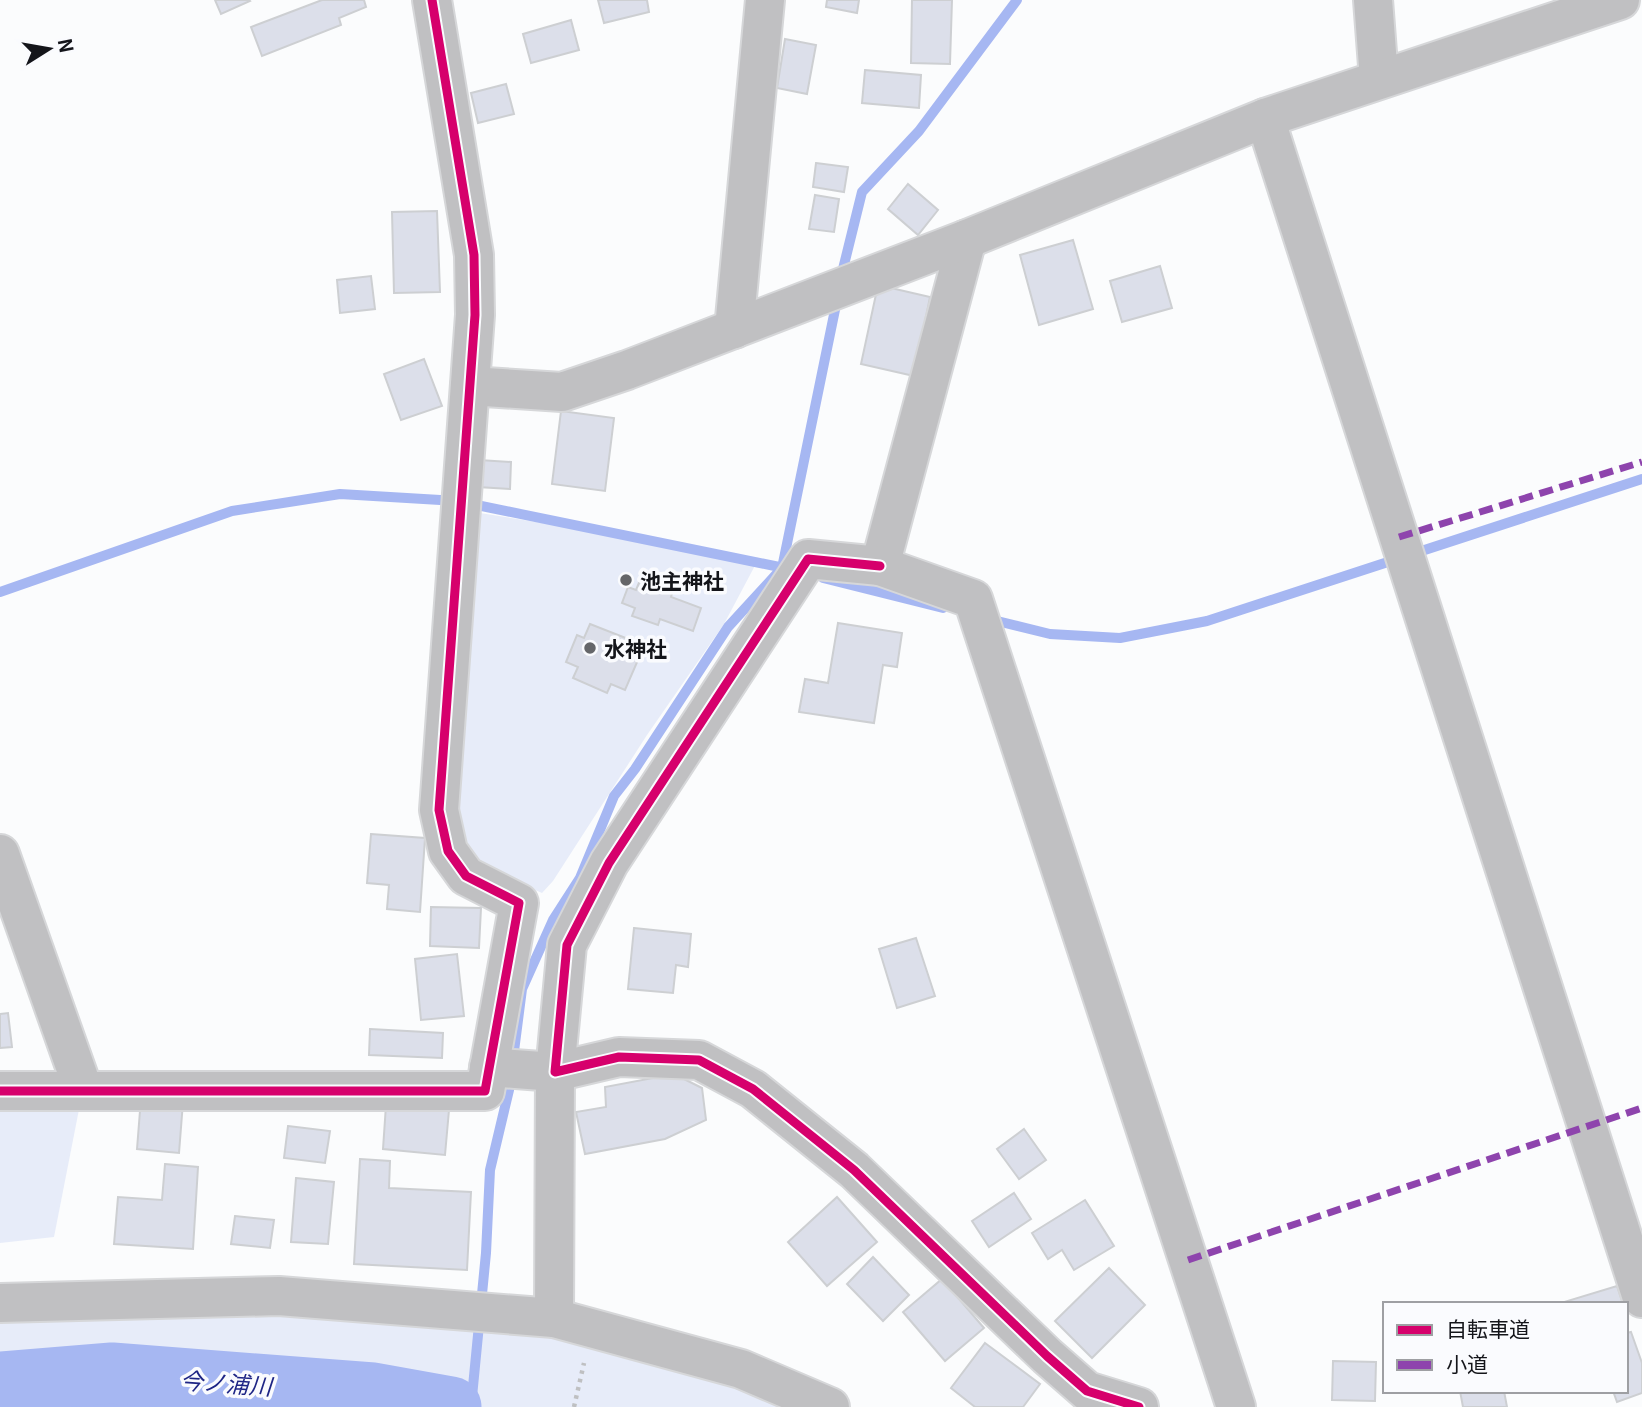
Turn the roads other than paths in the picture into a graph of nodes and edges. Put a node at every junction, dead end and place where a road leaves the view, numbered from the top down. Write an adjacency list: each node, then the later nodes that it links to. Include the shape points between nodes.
1 (432, 0): 9 (street, via 474,255)
2 (765, 0): 8 (street)
3 (1373, 0): 5 (street)
4 (1620, 0): 5 (street)
5 (1379, 79): 6 (street)
6 (1265, 118): 7 (street); 16 (street)
7 (967, 239): 8 (street); 10 (street)
8 (734, 329): 9 (street, via 562,392)
9 (470, 386): 12 (street, via 439,810 449,851 466,876 519,903)
10 (880, 566): 13 (street, via 799,573 609,863 567,945); 21 (street, via 978,614)
11 (0, 854): 14 (street)
12 (489, 1067): 13 (street); 14 (street, via 485,1091)
13 (555, 1072): 18 (street); 20 (street, via 619,1057 699,1059 753,1089 854,1170 1087,1391)
14 (83, 1089): 15 (street)
15 (0, 1091)
16 (1642, 1298)
17 (0, 1303): 18 (street, via 279,1296)
18 (554, 1318): 19 (street, via 741,1369)
19 (830, 1407)
20 (1139, 1407)
21 (1236, 1407)

